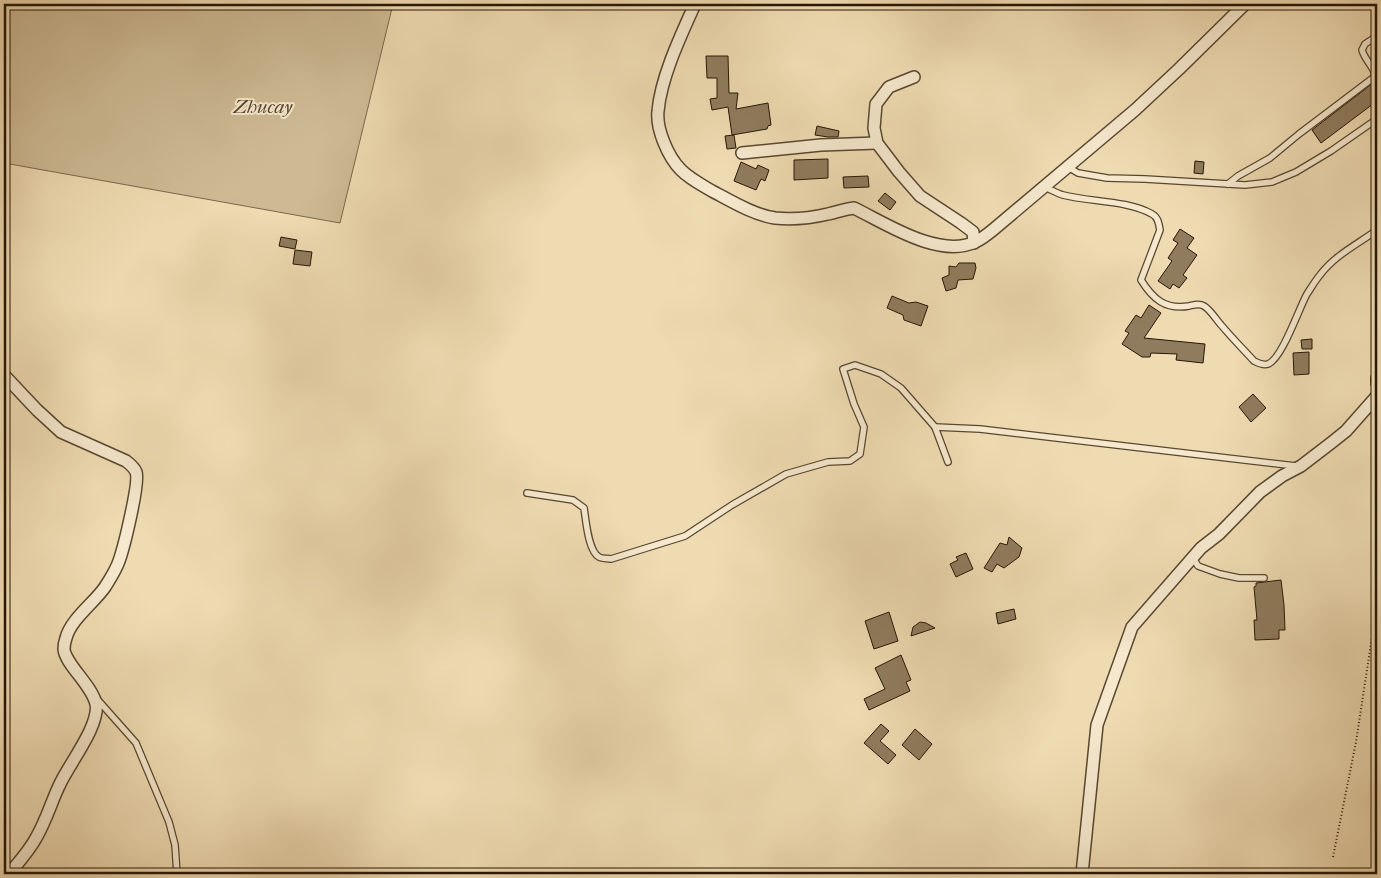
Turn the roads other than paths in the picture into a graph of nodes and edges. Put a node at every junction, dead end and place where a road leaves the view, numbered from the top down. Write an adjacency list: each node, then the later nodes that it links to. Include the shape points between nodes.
1 (696, 4): 12 (street, via 680,38 663,87 658,113 668,153 681,170 699,184 744,208 774,218 805,218 854,208 913,238 930,243 953,247)
2 (1245, 4): 8 (street, via 1135,110)
3 (1377, 36): 9 (lane, via 1362,50 1373,68 1373,78 1270,158)
4 (914, 77): 6 (street, via 889,87 876,104 874,128)
5 (1377, 119): 9 (lane, via 1296,172 1272,182)
6 (877, 143): 7 (street); 12 (street, via 920,196 973,232)
7 (742, 153)
8 (1068, 167): 9 (lane, via 1078,173 1107,178); 10 (street)
9 (1228, 184)
10 (1044, 187): 11 (lane, via 1062,195 1105,201 1154,214 1160,230 1141,280 1148,290 1171,307 1200,304 1208,308 1260,364 1268,364 1276,358 1320,274 1337,257); 12 (street)
11 (1377, 230)
12 (974, 243)
13 (4, 375): 23 (street, via 62,432 126,461 134,466 137,473 119,561 104,588 66,636 64,650 68,660)
14 (1377, 378): 15 (street)
15 (1377, 383)
16 (1377, 396): 19 (street, via 1346,431)
17 (935, 427): 18 (lane); 19 (lane, via 980,429); 20 (lane, via 900,388 881,374 854,365 843,369 864,427 860,454 850,462 828,462 786,474 685,536 611,559 600,558 593,552 584,508 573,500)
18 (948, 462)
19 (1301, 466): 21 (street, via 1260,492)
20 (528, 493)
21 (1193, 558): 22 (lane, via 1198,566 1220,574); 26 (street, via 1132,627 1100,716)
22 (1264, 578)
23 (94, 696): 24 (street, via 95,718 90,730 59,784 36,839); 25 (lane, via 136,743 169,822)
24 (9, 874)
25 (178, 874)
26 (1082, 874)

